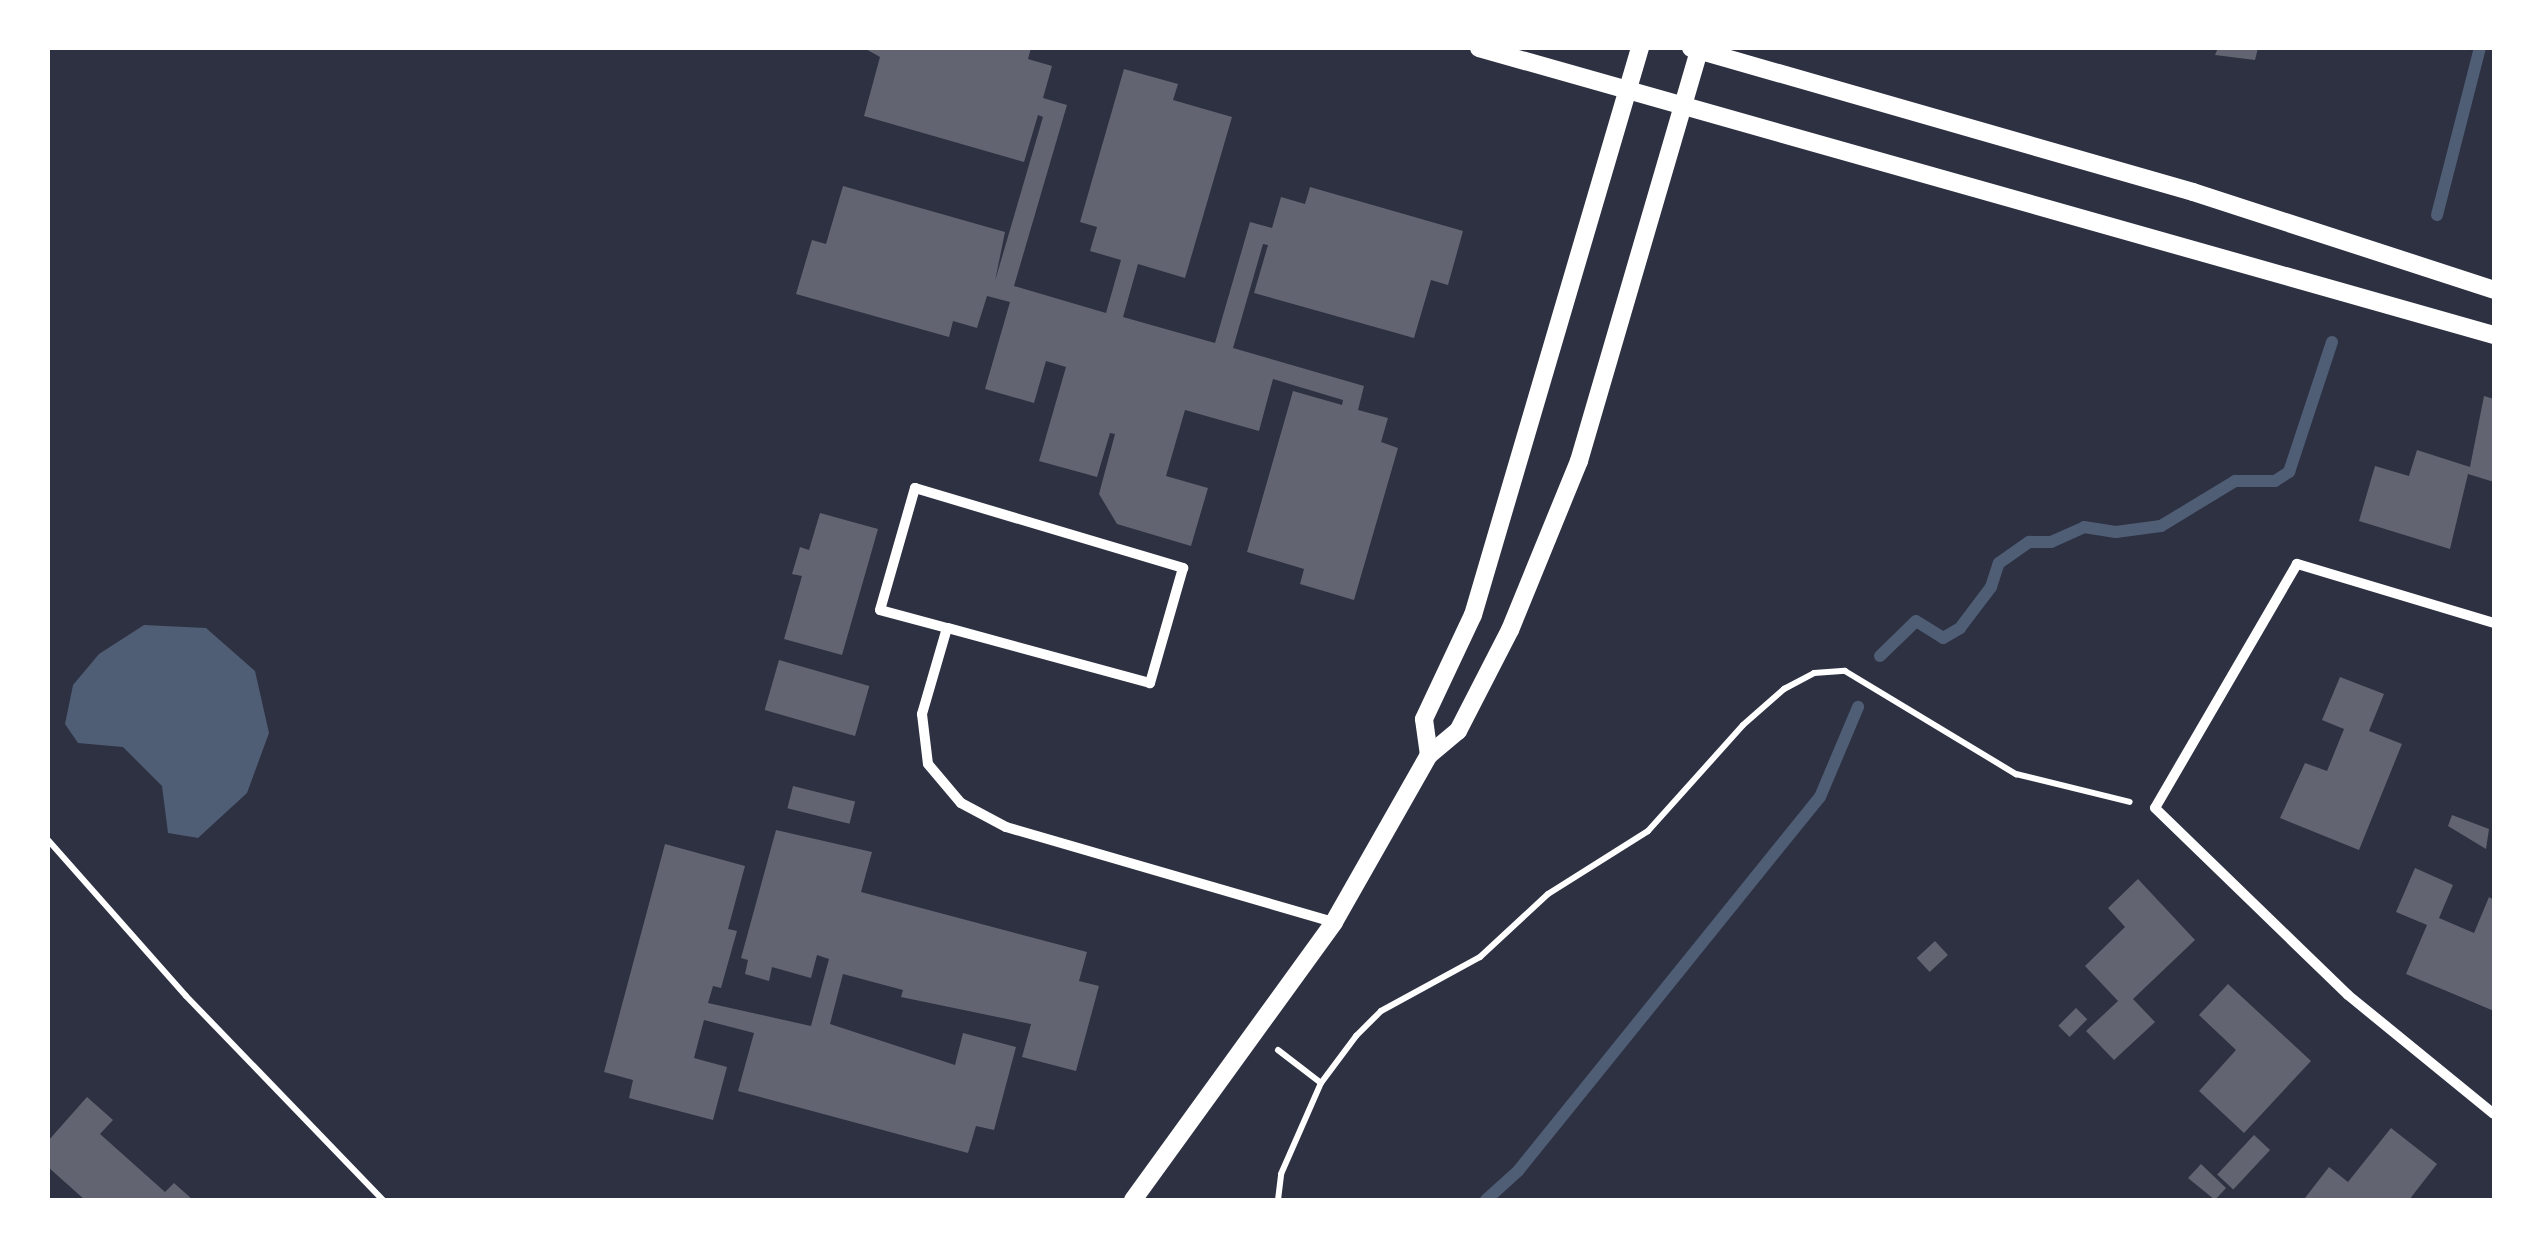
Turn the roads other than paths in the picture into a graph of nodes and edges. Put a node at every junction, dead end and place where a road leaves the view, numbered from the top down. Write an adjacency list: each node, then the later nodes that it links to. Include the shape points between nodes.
1 (1479, 48): 4 (street)
2 (1640, 48): 4 (street)
3 (1696, 49): 5 (street); 6 (street, via 2193,192)
4 (1628, 91): 5 (street); 10 (street, via 1473,615 1424,719)
5 (1682, 106): 7 (street); 10 (street, via 1579,461 1510,630 1458,732)
6 (2494, 290)
7 (2494, 335)
8 (2494, 622): 12 (street, via 2297,564 2155,808 2348,995)
9 (947, 628): 9 (street, via 1150,683 1182,568 915,488 880,610); 11 (street, via 922,714 928,764 962,802 1006,827)
10 (1429, 755): 11 (street)
11 (1334, 922): 13 (street)
12 (2494, 1114)
13 (1133, 1200)

